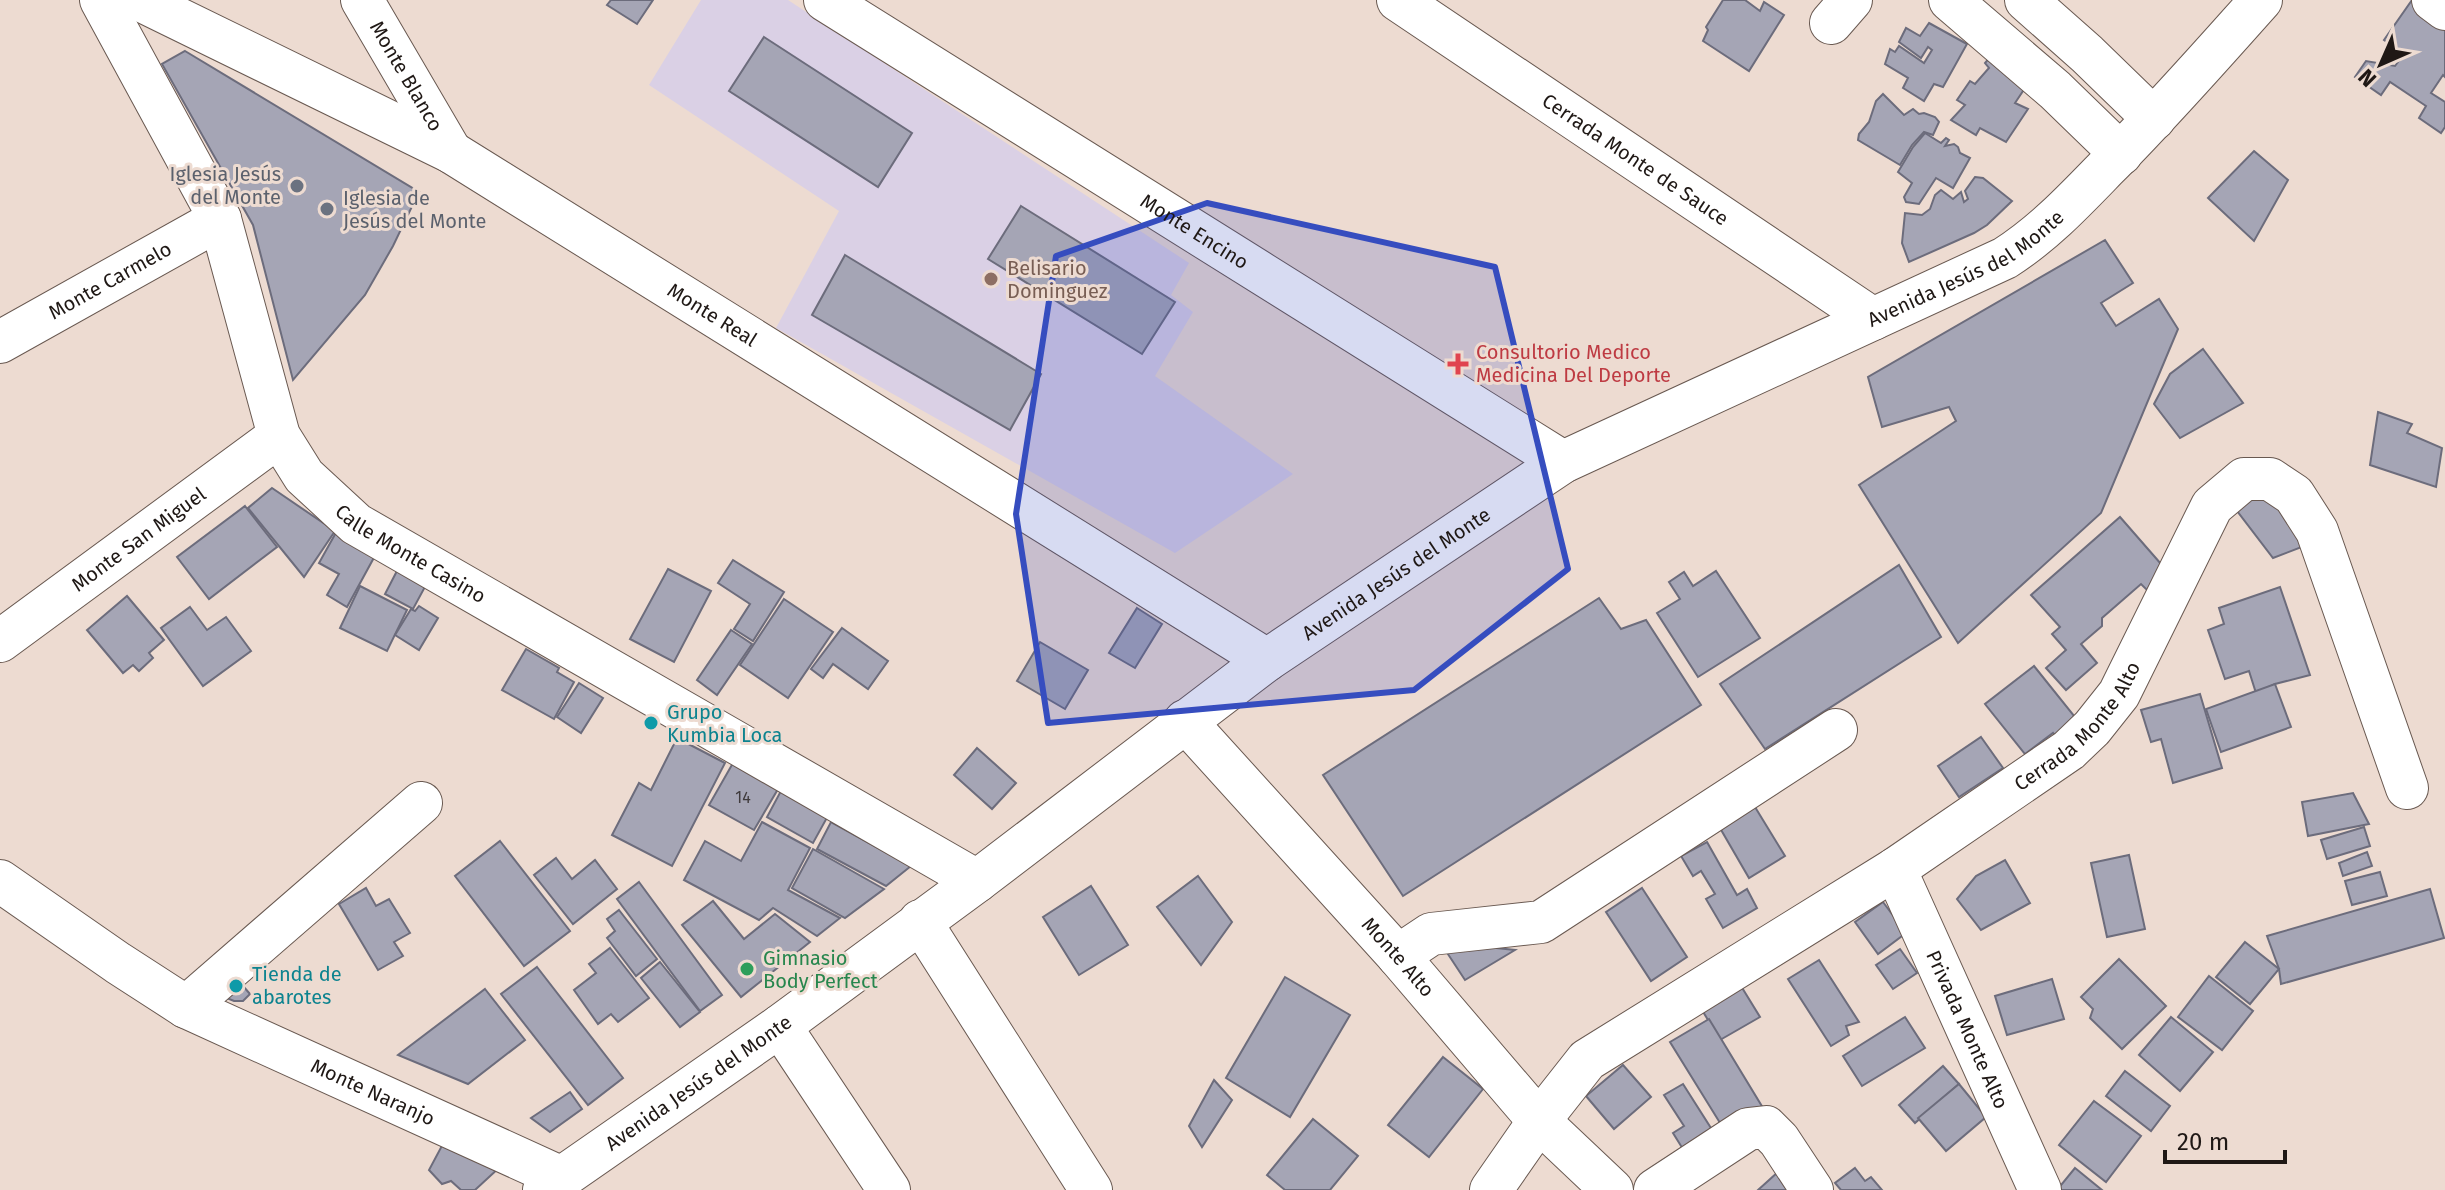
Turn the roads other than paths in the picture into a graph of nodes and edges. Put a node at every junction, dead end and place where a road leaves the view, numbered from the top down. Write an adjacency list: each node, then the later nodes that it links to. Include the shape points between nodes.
1 (101, 0): 14 (street, Calle Monte Casino)
2 (140, 0): 12 (street, Monte Real)
3 (362, 0): 12 (street, Monte Blanco)
4 (825, 0): 18 (street, Monte Encino)
5 (1398, 0): 15 (street, Cerrada Monte de Sauce)
6 (1950, 0): 13 (street)
7 (2026, 0): 11 (street)
8 (2261, 0): 11 (street, Avenida Jesús del Monte)
9 (2433, 0): 10 (street)
10 (2445, 9)
11 (2154, 119): 13 (street, Avenida Jesús del Monte)
12 (451, 152): 20 (street, Monte Real)
13 (2121, 154): 15 (street, Avenida Jesús del Monte, via 2028,244)
14 (220, 219): 16 (street, Monte Carmelo); 17 (street, Calle Monte Casino)
15 (1873, 319): 18 (street, Avenida Jesús del Monte)
16 (0, 342)
17 (279, 436): 19 (street, Monte San Miguel); 27 (street, Calle Monte Casino, via 304,476 356,524)
18 (1563, 462): 20 (street, Avenida Jesús del Monte)
19 (0, 641)
20 (1267, 660): 21 (street, Avenida Jesús del Monte)
21 (1185, 721): 27 (street, Avenida Jesús del Monte); 29 (street, Monte Alto)
22 (1836, 730): 29 (street, via 1541,922 1431,934)
23 (2407, 788): 25 (street, Cerrada Monte Alto, via 2317,531 2294,495 2270,479 2244,479 2212,506 2119,694 2092,728 2069,750)
24 (421, 803): 30 (street)
25 (1895, 869): 32 (street, Cerrada Monte Alto, via 1587,1060); 40 (street, Privada Monte Alto)
26 (0, 881): 30 (street, Monte Naranjo)
27 (977, 881): 28 (street, Avenida Jesús del Monte)
28 (920, 921): 31 (street, Avenida Jesús del Monte); 35 (street)
29 (1398, 956): 32 (street, Monte Alto)
30 (186, 1007): 33 (street, Monte Naranjo)
31 (780, 1026): 33 (street, Avenida Jesús del Monte); 34 (street)
32 (1539, 1121): 36 (street, Cerrada Monte Alto); 37 (street, Monte Alto)
33 (552, 1183)
34 (889, 1190)
35 (1091, 1190)
36 (1491, 1190)
37 (1612, 1190)
38 (1655, 1190): 39 (street, via 1748,1129 1766,1127)
39 (1812, 1190)
40 (2040, 1190)

